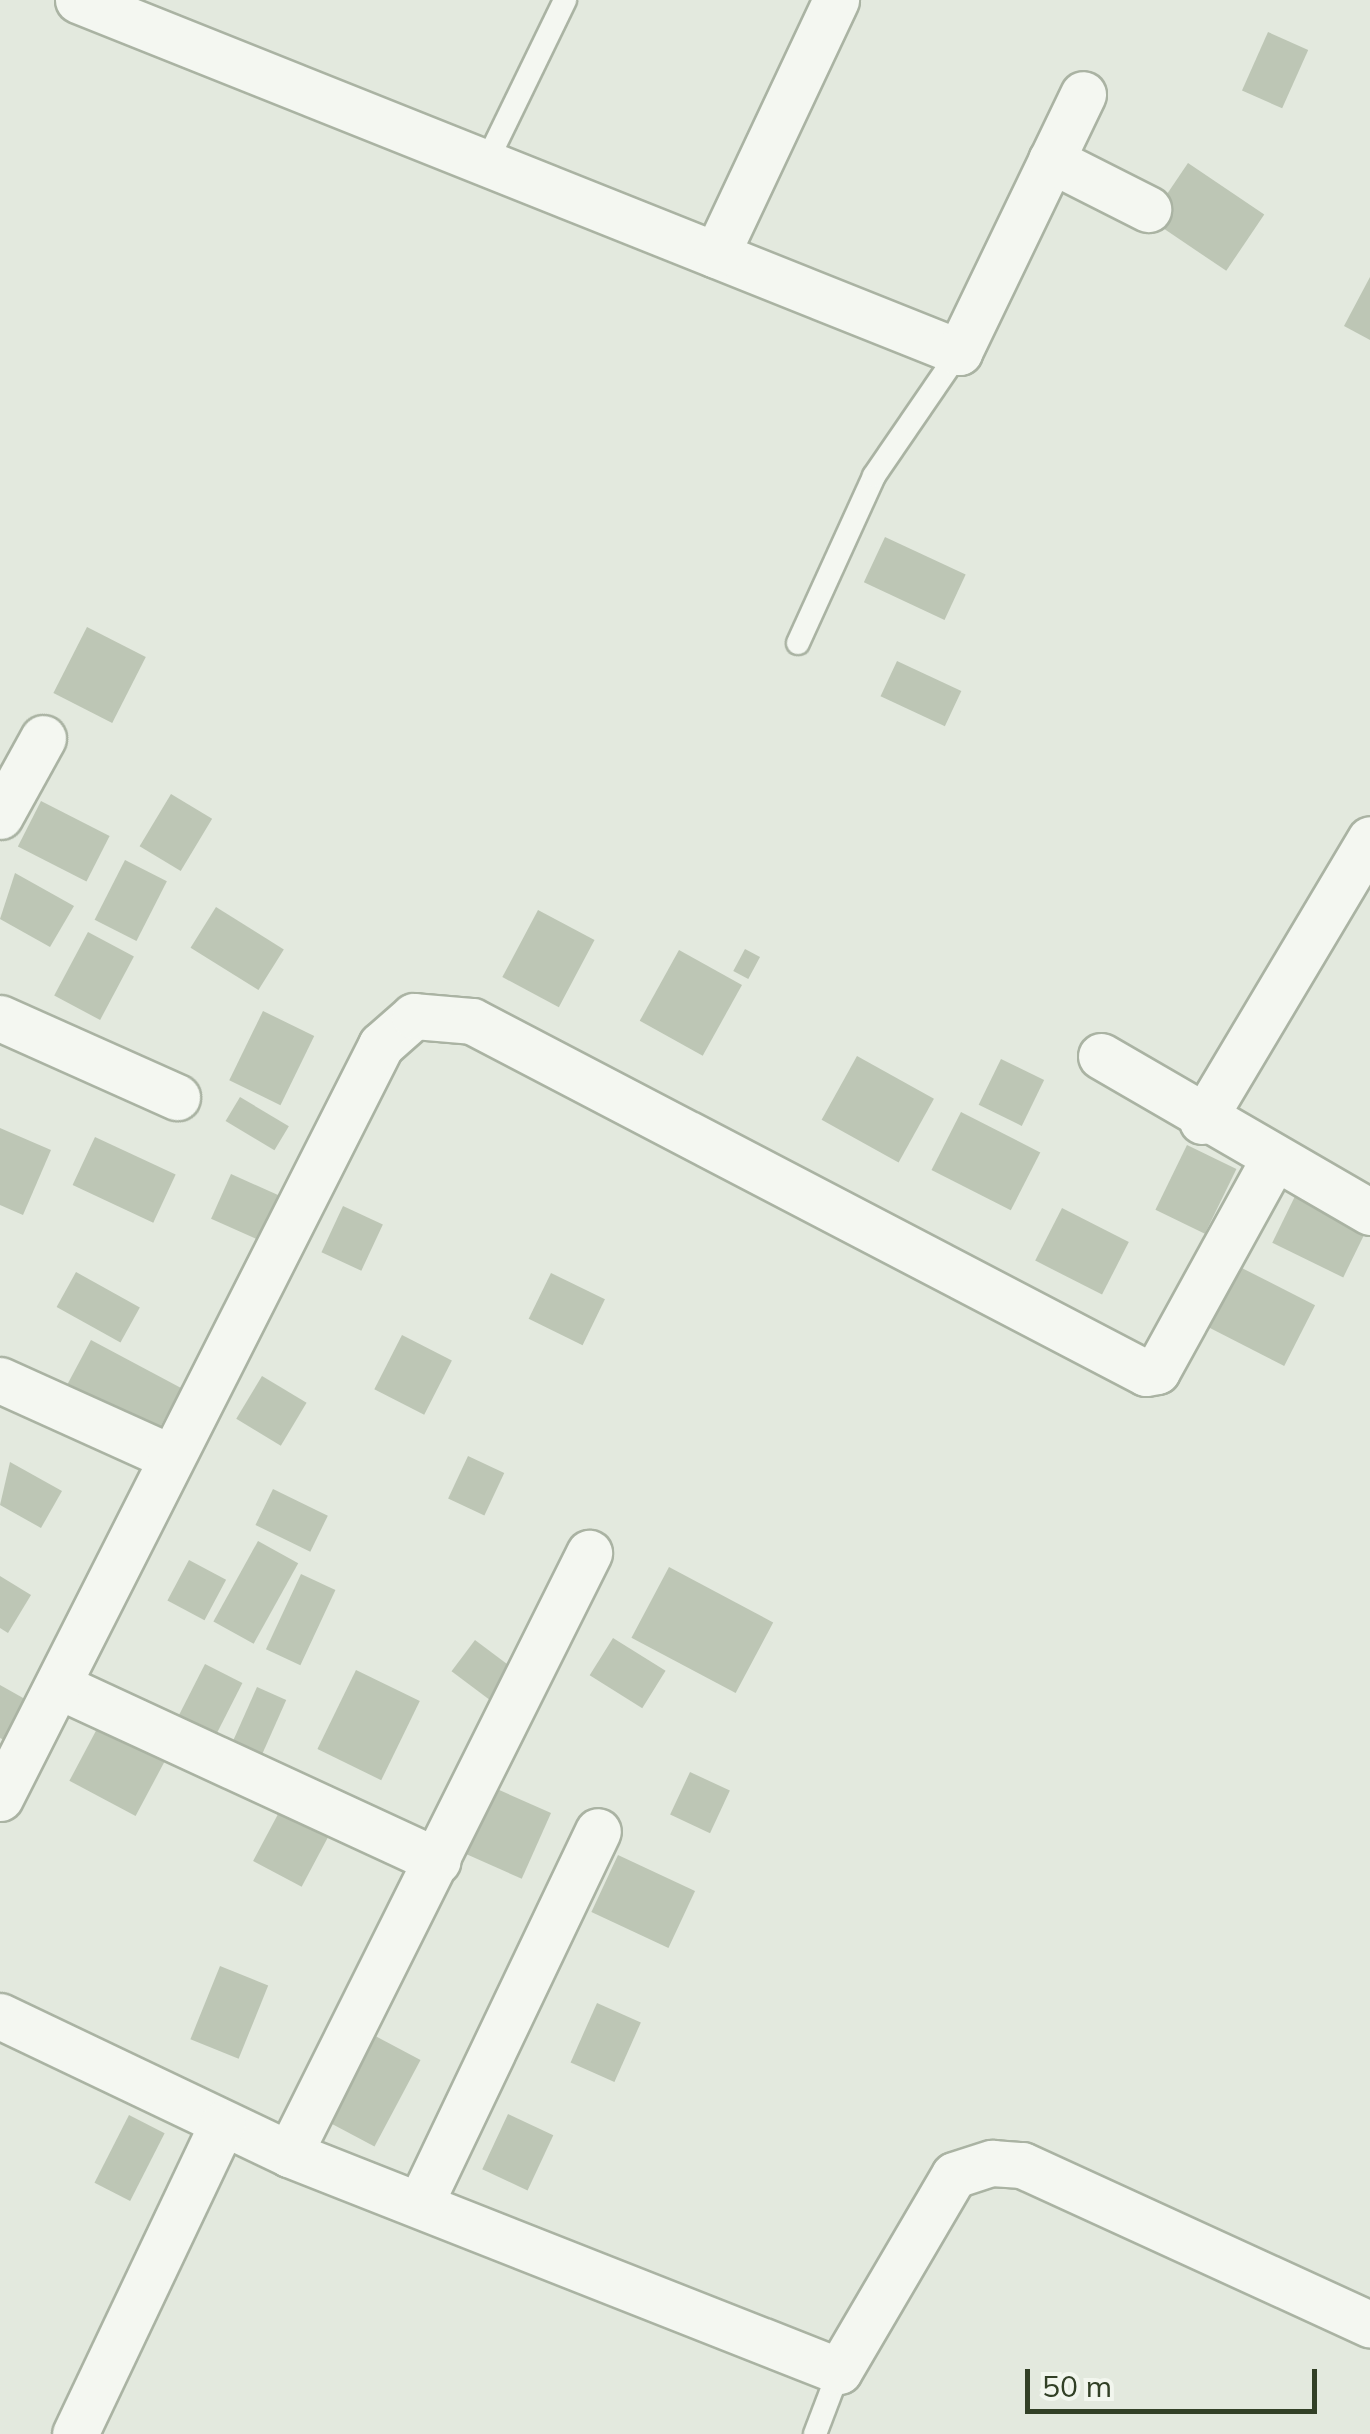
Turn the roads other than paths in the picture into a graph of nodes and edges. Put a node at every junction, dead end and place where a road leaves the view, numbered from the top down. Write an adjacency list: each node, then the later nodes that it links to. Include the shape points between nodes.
1 (78, 0): 6 (street)
2 (565, 0): 6 (lane)
3 (836, 0): 8 (street)
4 (1083, 94): 5 (street)
5 (1051, 160): 7 (street); 9 (street)
6 (486, 164): 8 (street)
7 (1148, 209)
8 (716, 255): 9 (street)
9 (959, 352): 10 (lane, via 874,476)
10 (798, 644)
11 (43, 738): 12 (street)
12 (0, 816)
13 (1370, 838): 17 (street)
14 (0, 1018): 16 (street)
15 (1100, 1056): 17 (street)
16 (177, 1097)
17 (1202, 1122): 18 (street)
18 (1272, 1162): 19 (street); 21 (street, via 1156,1371 1146,1373 472,1020 414,1016 382,1045)
19 (1370, 1212)
20 (0, 1380): 21 (street)
21 (168, 1456): 23 (street)
22 (590, 1553): 26 (street)
23 (59, 1686): 24 (street); 26 (street)
24 (0, 1798)
25 (598, 1831): 30 (street)
26 (437, 1861): 29 (street)
27 (0, 2016): 28 (street)
28 (222, 2124): 29 (street); 33 (street)
29 (289, 2154): 30 (street)
30 (420, 2204): 32 (street)
31 (1370, 2324): 32 (street, via 1022,2165 992,2164 954,2175)
32 (838, 2371): 34 (lane)
33 (75, 2434)
34 (815, 2434)

